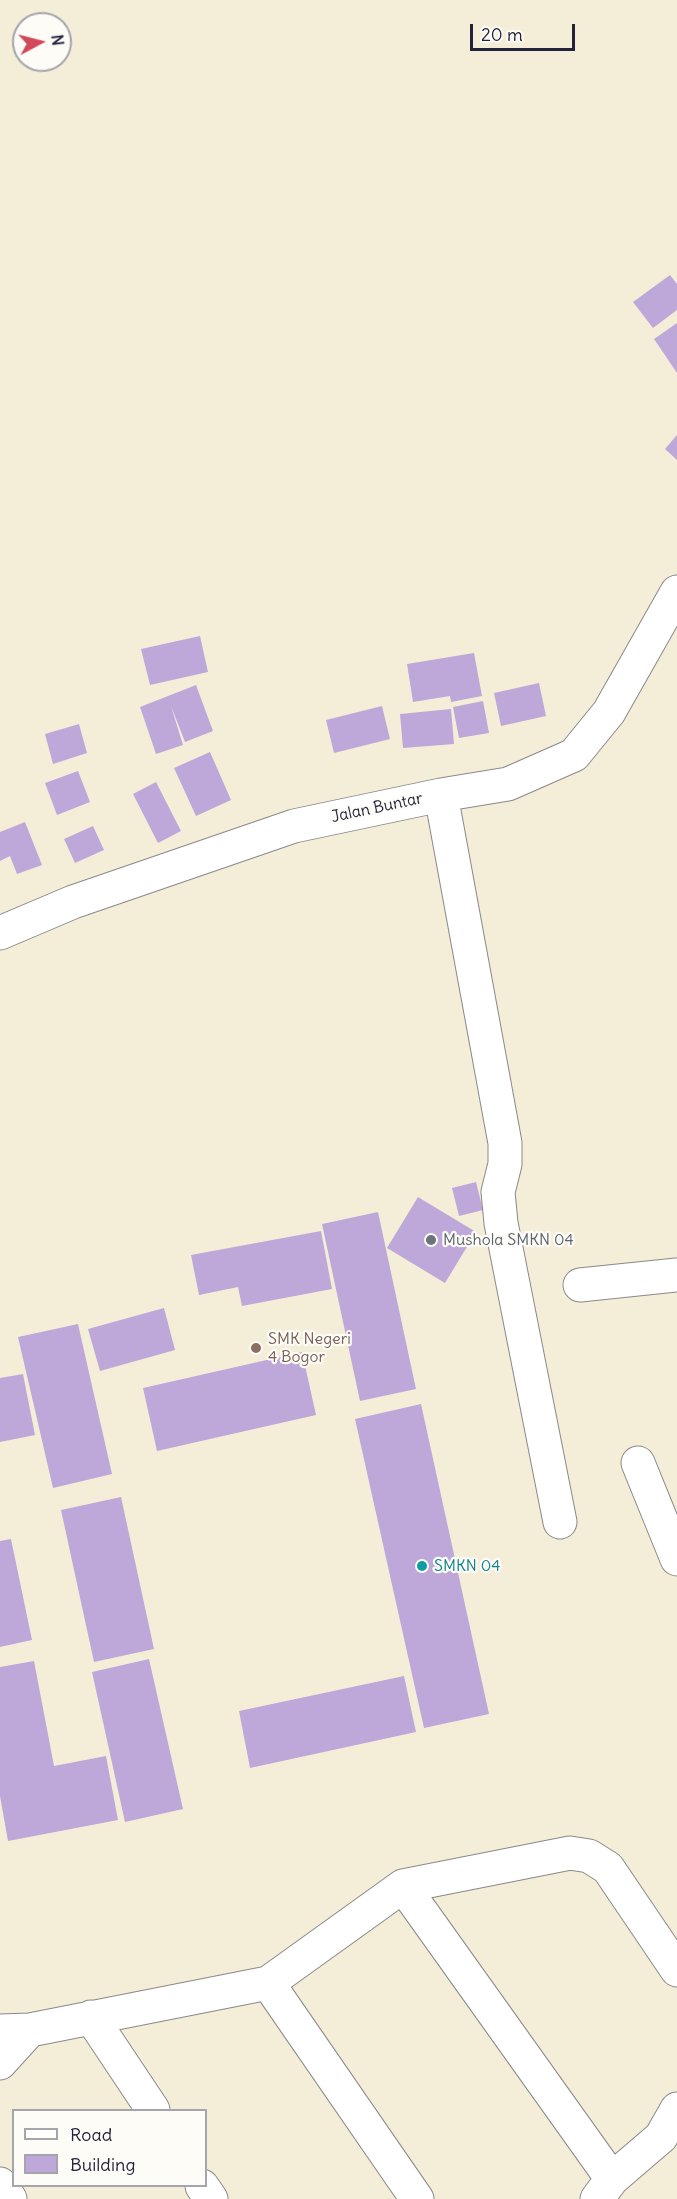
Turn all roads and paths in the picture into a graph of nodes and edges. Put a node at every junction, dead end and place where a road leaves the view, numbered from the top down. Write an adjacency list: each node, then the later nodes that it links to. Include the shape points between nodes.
1 (677, 592): 2 (street, Jalan Buntar, via 609,712 574,755 508,784)
2 (441, 795): 3 (street, Jalan Buntar, via 294,826 73,902); 7 (street, via 505,1143 498,1192 501,1224)
3 (0, 933)
4 (677, 1275): 5 (street)
5 (580, 1285)
6 (638, 1463): 8 (street)
7 (560, 1522)
8 (677, 1559)
9 (404, 1886): 10 (street, via 551,1855 589,1856 608,1868); 11 (street); 18 (street)
10 (677, 1970)
11 (268, 1983): 12 (street); 20 (street)
12 (91, 2017): 13 (street); 15 (street)
13 (15, 2030): 14 (street)
14 (0, 2064)
15 (152, 2109)
16 (677, 2109): 18 (street, via 661,2137)
17 (0, 2184): 19 (street)
18 (604, 2189)
19 (10, 2199)
20 (417, 2199)

